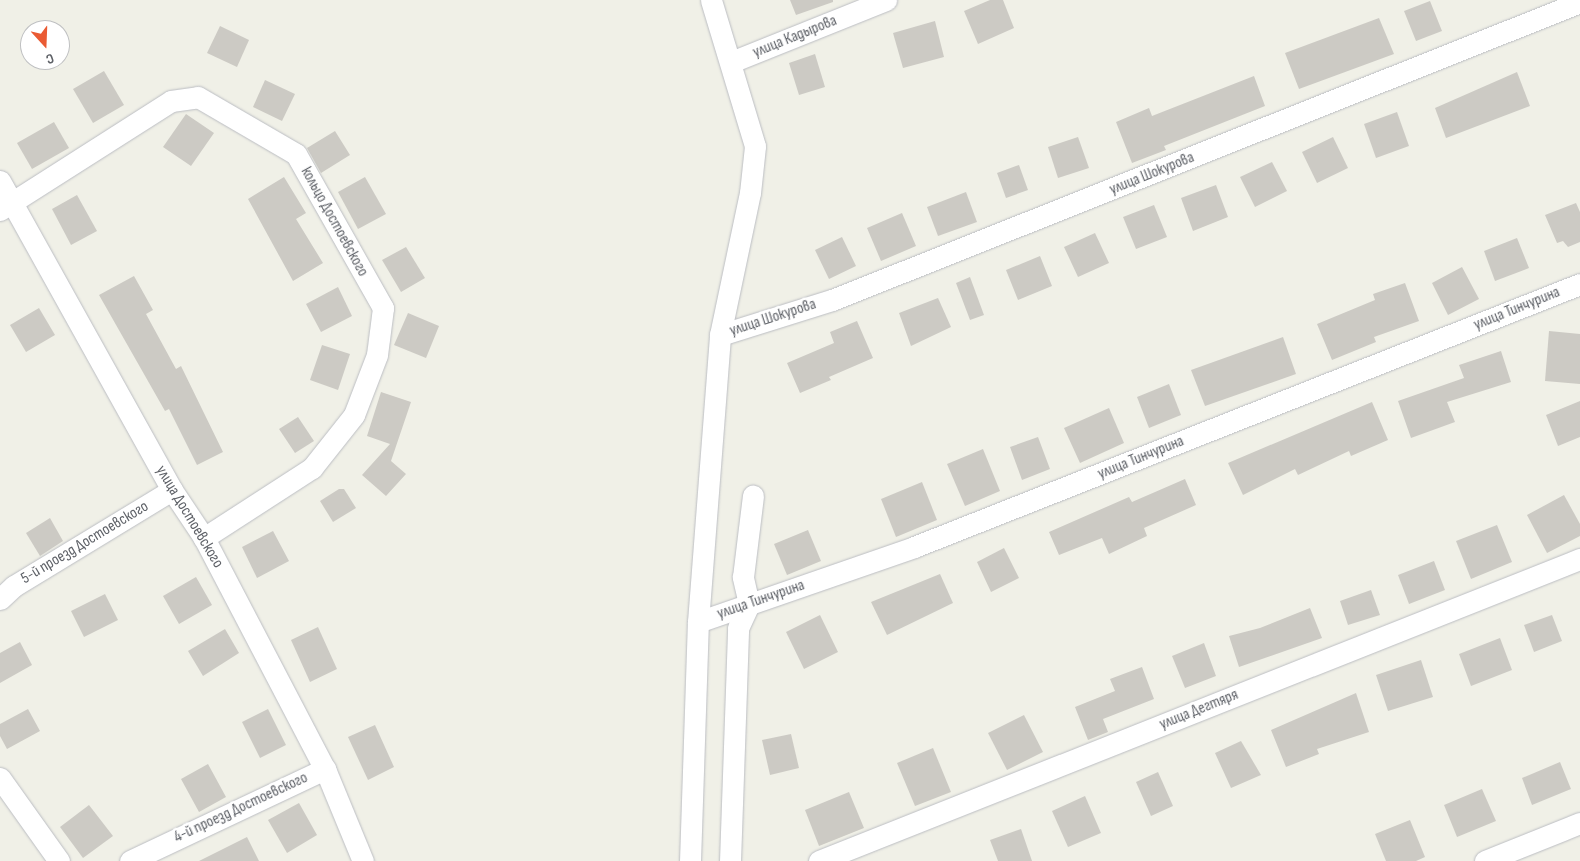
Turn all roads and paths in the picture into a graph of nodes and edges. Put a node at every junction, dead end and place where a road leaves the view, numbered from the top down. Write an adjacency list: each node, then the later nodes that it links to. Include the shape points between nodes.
1 (711, 0): 4 (street)
2 (886, 0): 4 (street, улица Кадырова)
3 (1580, 2): 8 (street, улица Шокурова, via 832,300)
4 (731, 62): 8 (street, via 755,146 750,193)
5 (0, 181): 6 (street, улица Достоевского)
6 (6, 206): 9 (street, улица Достоевского); 11 (street, кольцо Достоевского, via 171,101 198,97 296,154 383,308 377,355 354,415 312,468)
7 (1580, 284): 14 (street, улица Тинчурина, via 914,547)
8 (720, 335): 15 (street)
9 (172, 490): 11 (street, улица Достоевского); 13 (street, 5-й проезд Достоевского, via 14,586)
10 (753, 496): 14 (street, via 743,577)
11 (204, 538): 16 (street, улица Достоевского)
12 (1580, 559): 24 (street, улица Дегтяря)
13 (0, 599)
14 (749, 604): 15 (street, улица Тинчурина); 23 (street, via 738,628)
15 (698, 622): 22 (street)
16 (324, 768): 20 (street, 4-й проезд Достоевского); 21 (street, улица Достоевского)
17 (0, 778): 19 (street)
18 (1580, 823): 25 (street)
19 (59, 861)
20 (130, 861)
21 (363, 861)
22 (690, 861)
23 (730, 861)
24 (819, 861)
25 (1485, 861)

